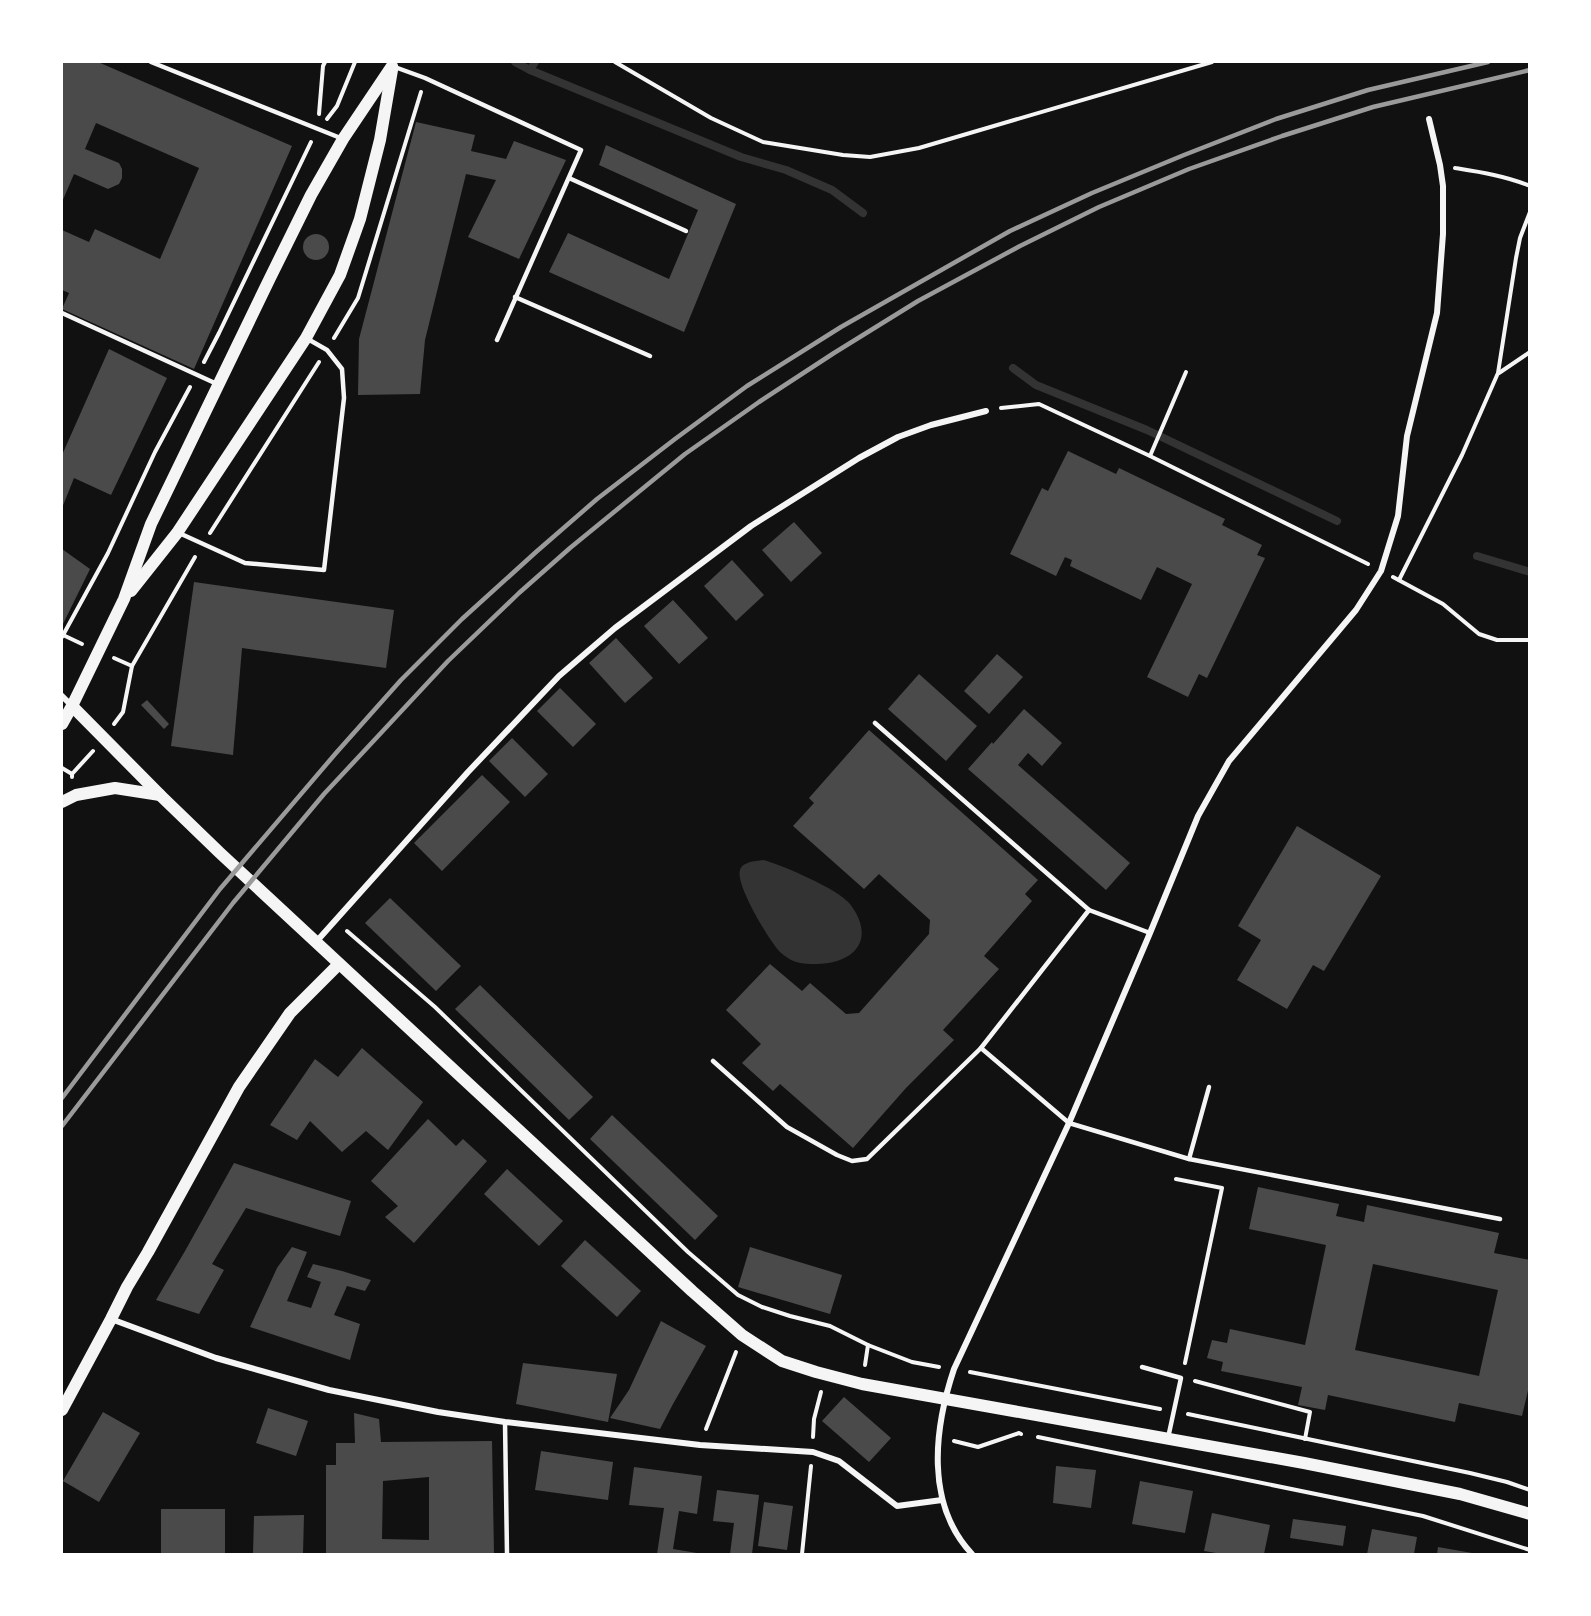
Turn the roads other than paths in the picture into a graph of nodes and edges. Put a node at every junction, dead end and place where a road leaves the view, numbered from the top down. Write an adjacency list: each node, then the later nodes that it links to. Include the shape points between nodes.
1 (152, 62): 4 (lane)
2 (393, 64): 4 (main road); 5 (lane, via 581,150); 9 (main road, via 380,140 360,219 340,275)
3 (1429, 119): 23 (street, via 1443,186 1437,313 1407,436 1398,516 1381,571 1356,610 1228,761 1198,816)
4 (343, 139): 12 (main road, via 311,195)
5 (569, 178): 6 (lane); 7 (lane)
6 (686, 231)
7 (515, 297): 10 (lane); 11 (lane)
8 (62, 313): 12 (lane)
9 (306, 338): 14 (main road); 14 (lane, via 327,350 342,369 344,398 324,570 245,563)
10 (497, 340)
11 (650, 356)
12 (219, 385): 15 (main road, via 151,524)
13 (986, 411): 24 (street, via 898,437 858,458 751,526 615,628 559,676)
14 (177, 533): 15 (main road)
15 (124, 599): 17 (main road)
16 (62, 696): 17 (street)
17 (72, 706): 19 (main road); 20 (main road)
18 (875, 723): 22 (lane)
19 (62, 724)
20 (160, 795): 21 (main road, via 115,788 76,795); 24 (main road)
21 (62, 802)
22 (1089, 910): 23 (lane); 26 (lane)
23 (1150, 933): 29 (street)
24 (316, 942): 25 (main road)
25 (339, 964): 32 (main road, via 290,1013 239,1087); 34 (main road, via 742,1335 782,1361 826,1375)
26 (981, 1048): 27 (lane, via 867,1159 852,1161 787,1127); 29 (lane)
27 (713, 1061)
28 (1209, 1087): 30 (lane)
29 (1069, 1123): 30 (lane); 34 (street)
30 (1189, 1159): 31 (lane)
31 (1500, 1220)
32 (111, 1319): 35 (main road); 36 (street, via 216,1358 329,1390)
33 (1143, 1367): 37 (lane, via 1181,1377)
34 (944, 1399): 37 (main road); 38 (street, via 937,1470)
35 (62, 1410)
36 (505, 1422): 38 (street, via 700,1445 813,1452 839,1461 897,1506); 40 (lane)
37 (1168, 1438): 39 (main road, via 1460,1494)
38 (942, 1500): 41 (street, via 951,1524)
39 (1530, 1514)
40 (507, 1554)
41 (972, 1554)

